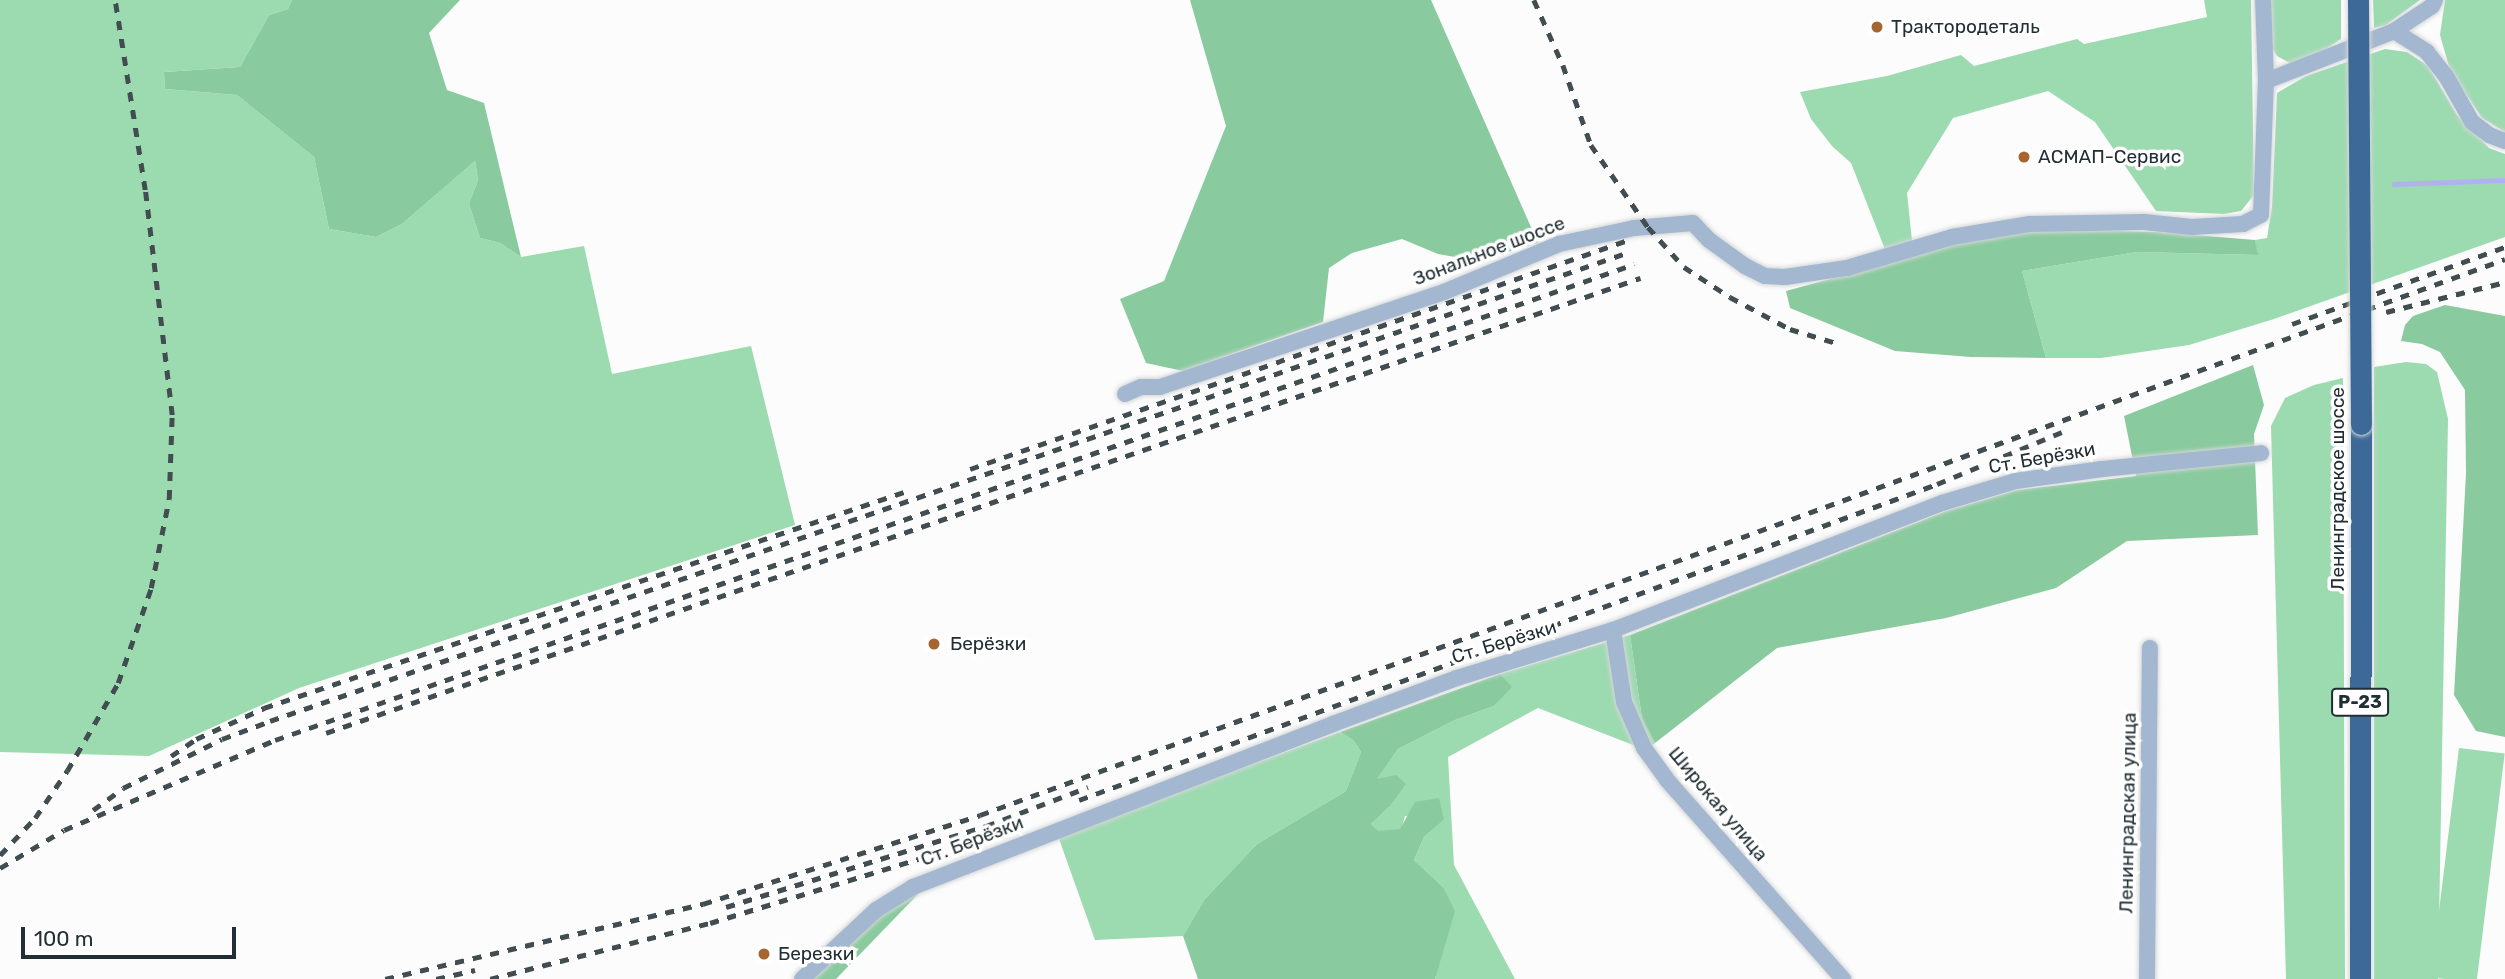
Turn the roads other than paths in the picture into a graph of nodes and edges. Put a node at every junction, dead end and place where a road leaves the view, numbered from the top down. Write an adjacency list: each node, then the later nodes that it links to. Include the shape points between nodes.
1 (2263, 0): 5 (street)
2 (2358, 0): 14 (highway, Ленинградское шоссе / Р-23, bridge)
3 (2435, 0): 4 (street)
4 (2393, 31): 5 (street); 6 (street, via 2427,52 2472,122)
5 (2266, 82): 7 (street, Зональное шоссе, via 2260,215 2243,224 2030,224 1952,237 1847,268 1785,277 1765,276 1745,266 1693,222 1634,228 1559,244 1444,292 1160,387 1141,387)
6 (2505, 141)
7 (1125, 394)
8 (2261, 453): 9 (street, Ст. Берёзки, via 2000,485)
9 (1613, 630): 11 (street, Ст. Берёзки, via 1457,678 913,887 876,911); 12 (street, Широкая улица, via 1624,702 1644,748)
10 (2150, 648): 13 (street, Ленинградская улица)
11 (802, 979)
12 (1843, 979)
13 (2147, 979)
14 (2360, 979)

